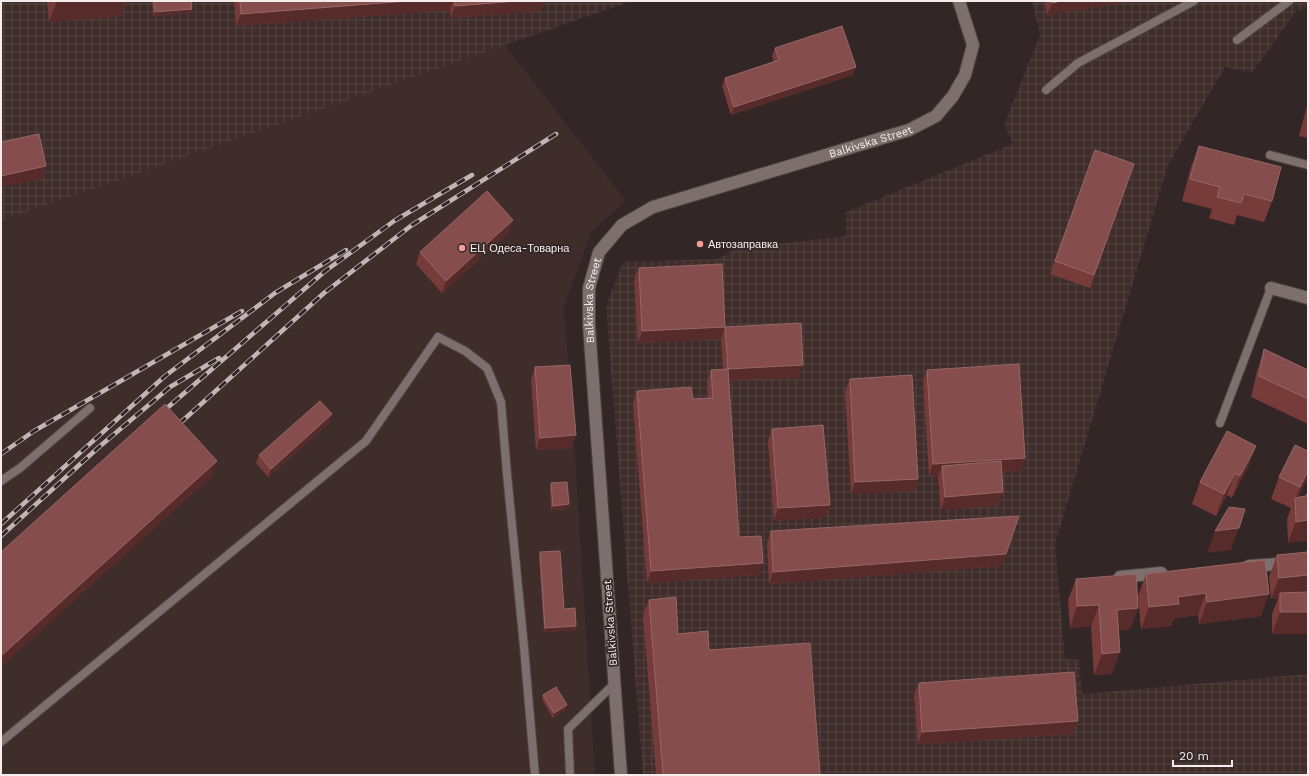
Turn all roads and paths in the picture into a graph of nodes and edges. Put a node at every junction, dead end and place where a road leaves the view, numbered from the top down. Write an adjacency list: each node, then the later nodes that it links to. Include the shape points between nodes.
1 (959, 1): 17 (street, Balkivska Street, via 973,45 965,75 953,96 936,116 909,130 653,207 622,225 599,252 589,288 589,324)
2 (1194, 1): 5 (lane, via 1078,63)
3 (1289, 1): 4 (lane)
4 (1237, 40)
5 (1046, 90)
6 (1270, 155): 7 (lane)
7 (1308, 165)
8 (1271, 288): 9 (street); 11 (lane)
9 (1308, 298)
10 (90, 408): 12 (lane, via 20,468)
11 (1220, 423)
12 (1, 480)
13 (1308, 562): 14 (street)
14 (1236, 568)
15 (1173, 572): 16 (street)
16 (1109, 577)
17 (614, 683): 20 (lane, via 568,729); 21 (street, Balkivska Street)
18 (1, 742): 19 (lane, via 366,441 438,337 487,368 501,402)
19 (535, 775)
20 (570, 775)
21 (621, 775)

